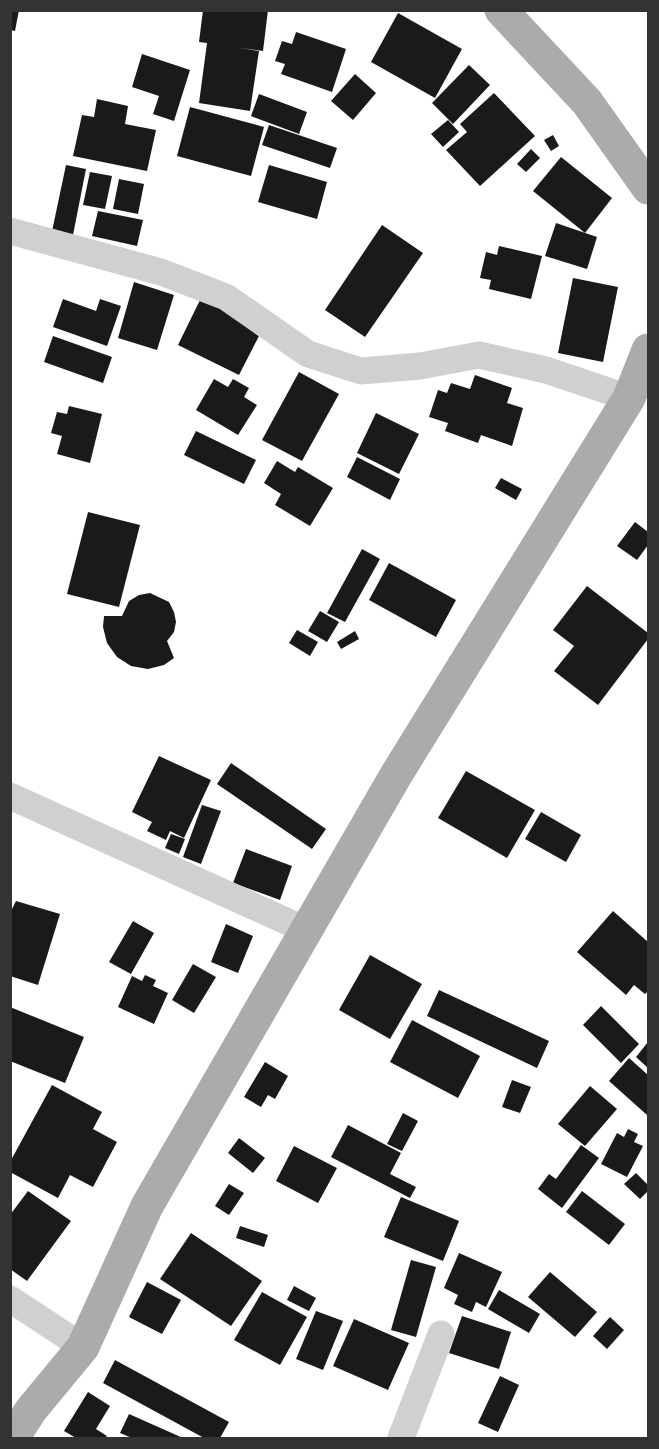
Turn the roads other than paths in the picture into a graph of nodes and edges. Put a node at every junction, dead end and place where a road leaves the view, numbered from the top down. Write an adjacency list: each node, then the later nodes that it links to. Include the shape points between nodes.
1 (501, 10): 2 (main road, via 587,102)
2 (648, 188)
3 (10, 231): 5 (street, via 161,272 226,297 308,354 361,371 420,366 478,355 546,370)
4 (648, 350): 5 (main road)
5 (629, 398): 7 (main road, via 408,756)
6 (10, 796): 7 (street)
7 (306, 930): 10 (main road, via 147,1206)
8 (10, 1299): 10 (street)
9 (441, 1334): 12 (street)
10 (83, 1347): 11 (main road)
11 (13, 1438)
12 (401, 1438)

